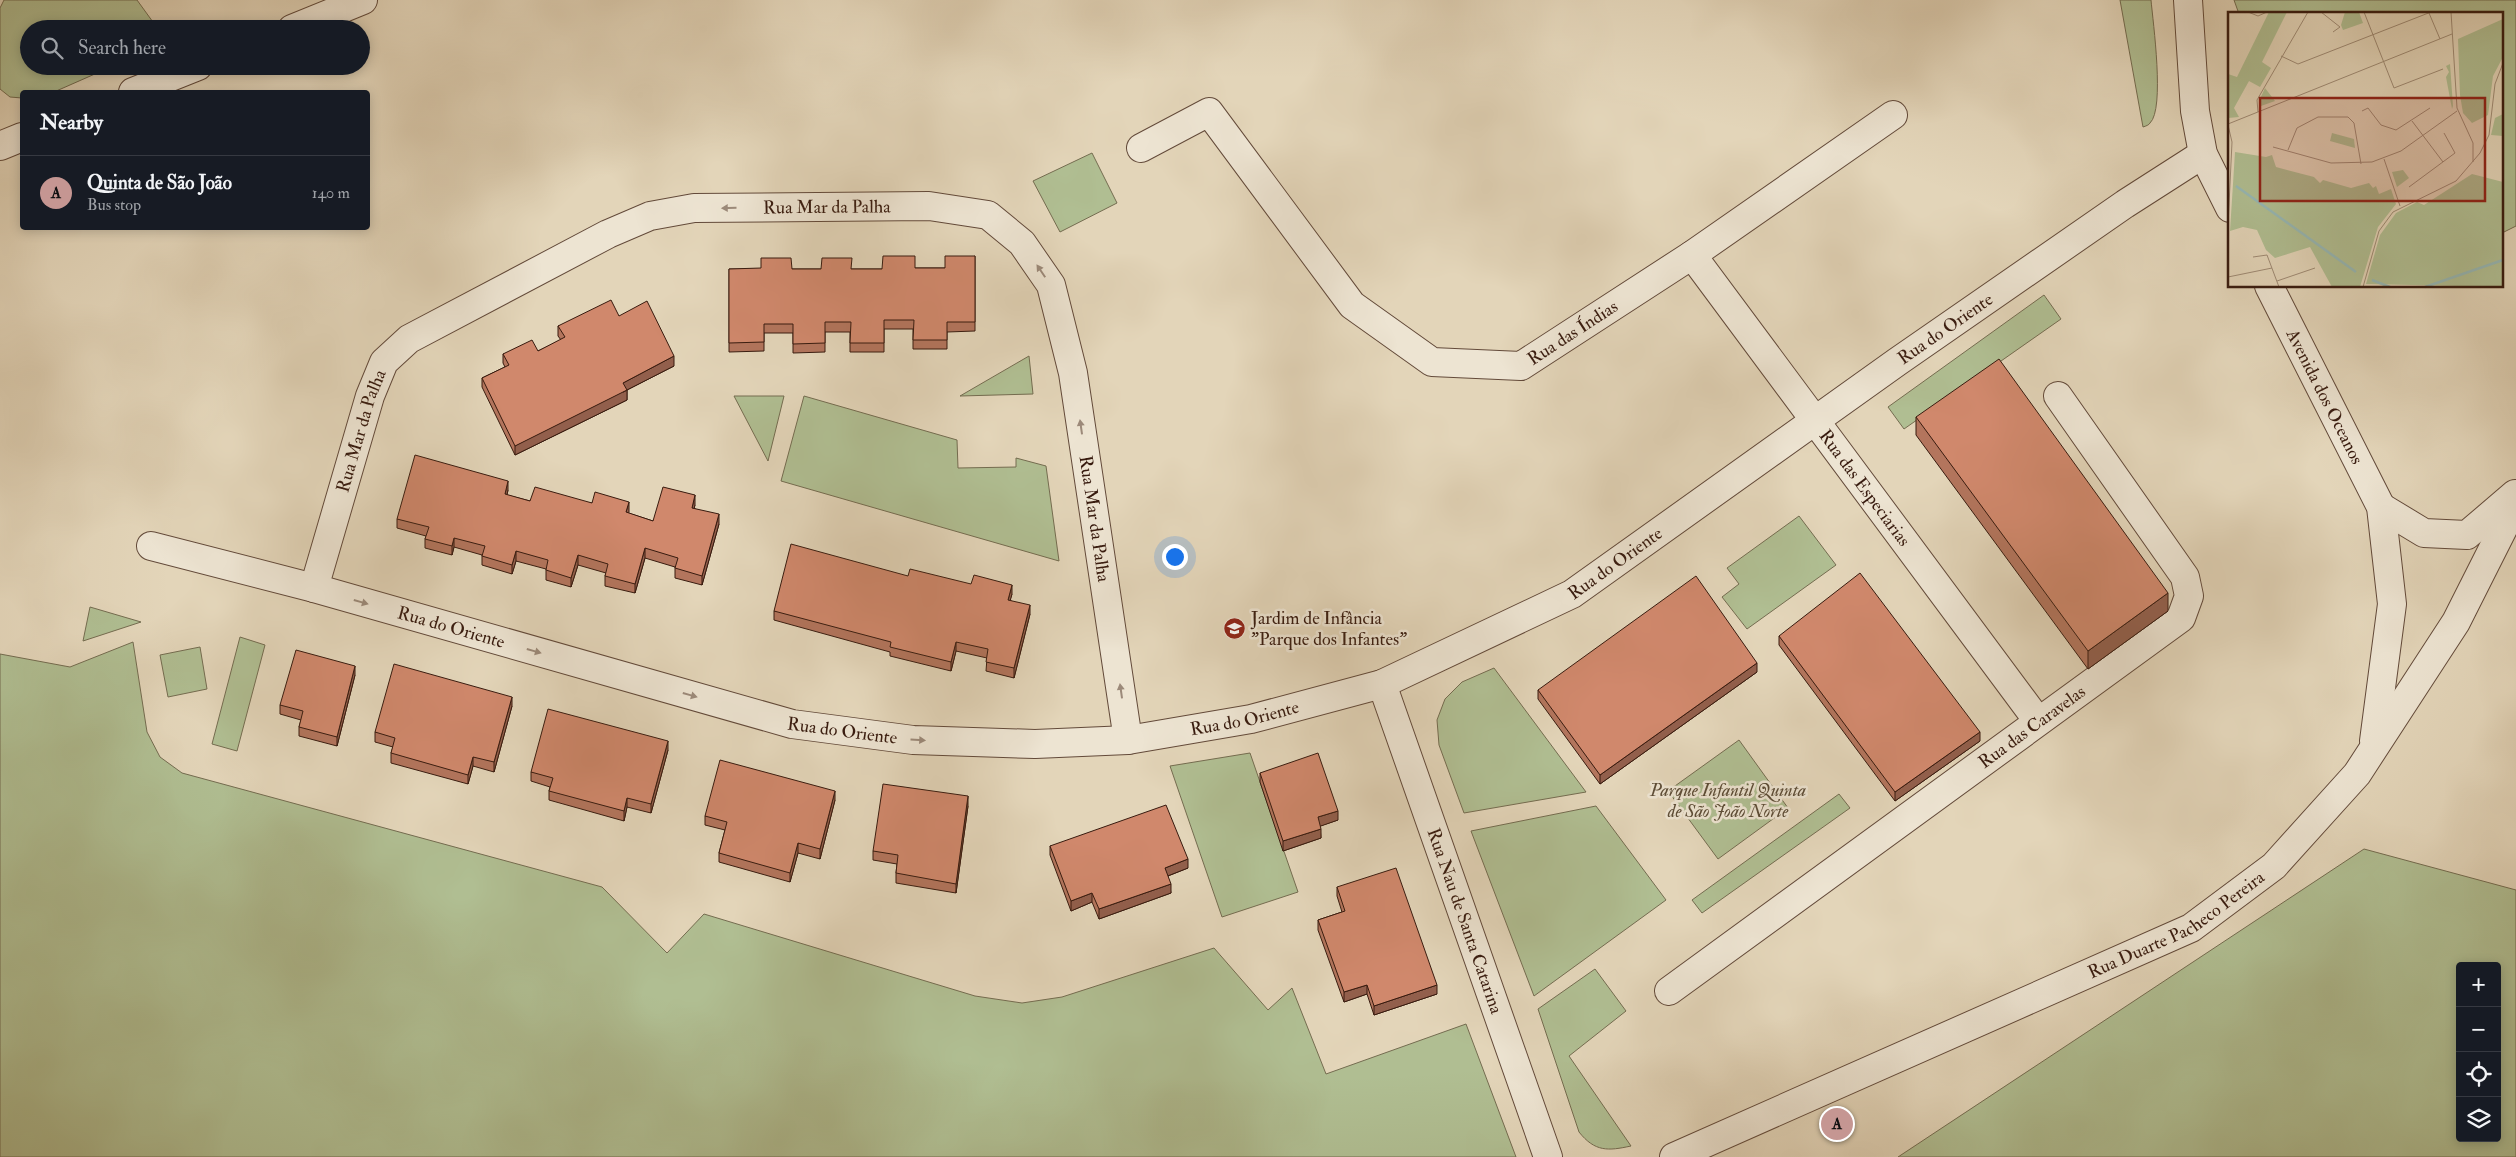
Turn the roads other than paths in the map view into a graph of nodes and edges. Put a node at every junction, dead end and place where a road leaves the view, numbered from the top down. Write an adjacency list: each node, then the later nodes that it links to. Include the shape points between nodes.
1 (363, 0): 3 (street)
2 (2188, 0): 10 (street, via 2195,111)
3 (314, 20)
4 (176, 75): 5 (street)
5 (138, 90)
6 (1893, 115): 12 (street, Rua das Índias)
7 (20, 138): 8 (street)
8 (0, 146)
9 (1141, 148): 12 (street, Rua das Índias, via 1209,112 1352,305 1432,362 1520,366)
10 (2203, 154): 11 (street); 15 (street, Rua do Oriente, via 2108,215)
11 (2228, 204)
12 (1692, 256): 15 (street, Rua das Especiarias)
13 (2271, 288): 18 (street, Avenida dos Oceanos)
14 (2058, 396): 22 (street, Rua das Caravelas, via 2184,577 2189,596 2181,618)
15 (1816, 422): 21 (street, Rua do Oriente, via 1762,457 1572,594); 22 (street, Rua das Especiarias)
16 (2516, 494): 18 (street, via 2467,535 2424,533)
17 (2516, 503): 24 (street, Rua Duarte Pacheco Pereira, via 2456,622)
18 (2381, 507): 24 (street, Avenida dos Oceanos, via 2392,604)
19 (151, 546): 20 (street, Rua do Oriente)
20 (314, 588): 23 (street, Rua do Oriente, one-way to 23, via 792,724 913,740 1036,744); 23 (street, Rua Mar da Palha, one-way to 20, via 1073,373 1051,285 1022,242 988,215 929,206 694,208 650,216 608,234 409,338 384,362 370,396)
21 (1382, 684): 23 (street, Rua do Oriente, via 1251,718); 26 (street, Rua Nau de Santa Catarina)
22 (2038, 721): 25 (street, Rua das Caravelas)
23 (1128, 740)
24 (2373, 748): 27 (street, Rua Duarte Pacheco Pereira, via 2357,774 2274,866 2192,928)
25 (1669, 991)
26 (1548, 1157)
27 (1674, 1157)

